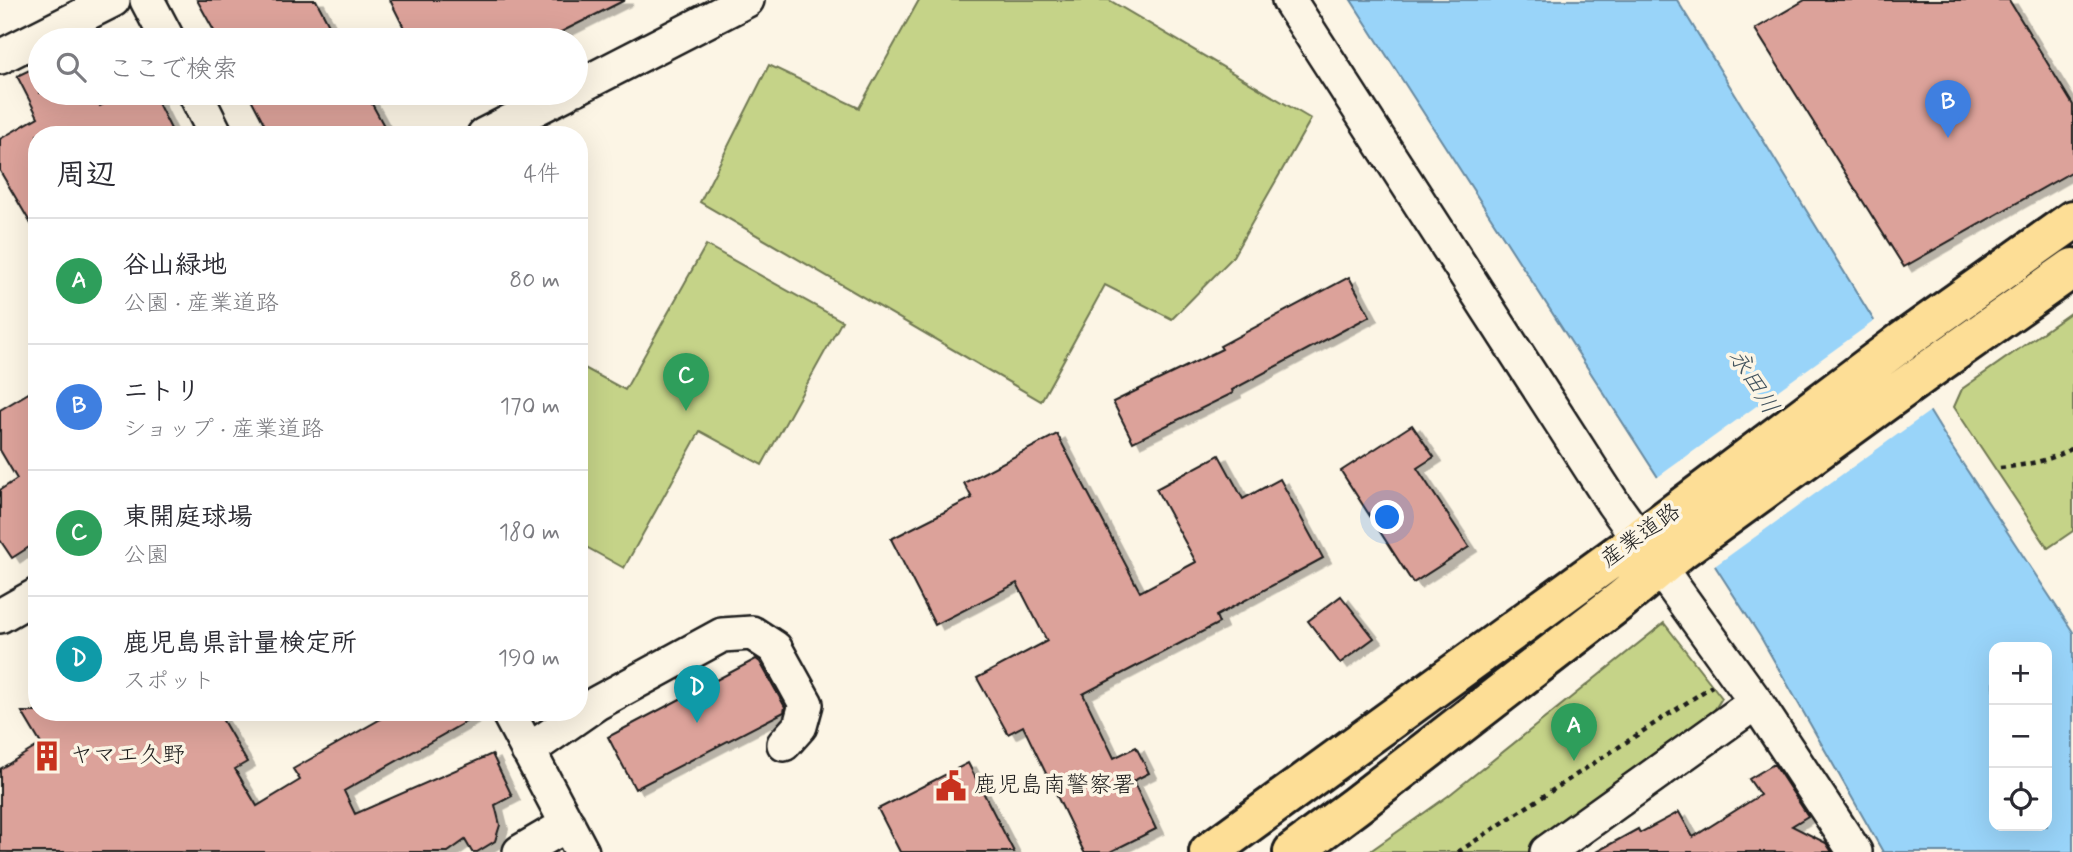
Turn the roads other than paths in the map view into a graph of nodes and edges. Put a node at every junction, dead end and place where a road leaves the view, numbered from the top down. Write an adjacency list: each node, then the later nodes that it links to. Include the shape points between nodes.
1 (113, 0): 5 (street)
2 (147, 0): 6 (street)
3 (747, 0): 9 (street)
4 (1289, 0): 16 (street, via 1600,482)
5 (57, 28)
6 (161, 28)
7 (28, 43): 8 (street)
8 (0, 57)
9 (588, 82)
10 (201, 105): 12 (street)
11 (543, 105): 13 (street)
12 (212, 126)
13 (502, 126)
14 (2073, 220): 16 (main road, 産業道路, via 1903,341)
15 (2073, 268): 16 (main road, 産業道路, via 1923,374)
16 (1661, 544): 19 (street); 27 (main road, 産業道路, via 1383,727); 28 (main road, 産業道路, via 1354,806)
17 (28, 600): 18 (street)
18 (0, 615)
19 (1756, 702): 29 (street); 30 (street)
20 (588, 709): 23 (street, via 722,635 752,633 775,648 806,704 800,726)
21 (513, 721): 24 (street)
22 (571, 721): 24 (street)
23 (783, 744)
24 (528, 751): 25 (street)
25 (575, 838): 26 (street)
26 (520, 852)
27 (1209, 852)
28 (1293, 852)
29 (1547, 852)
30 (1855, 852)

